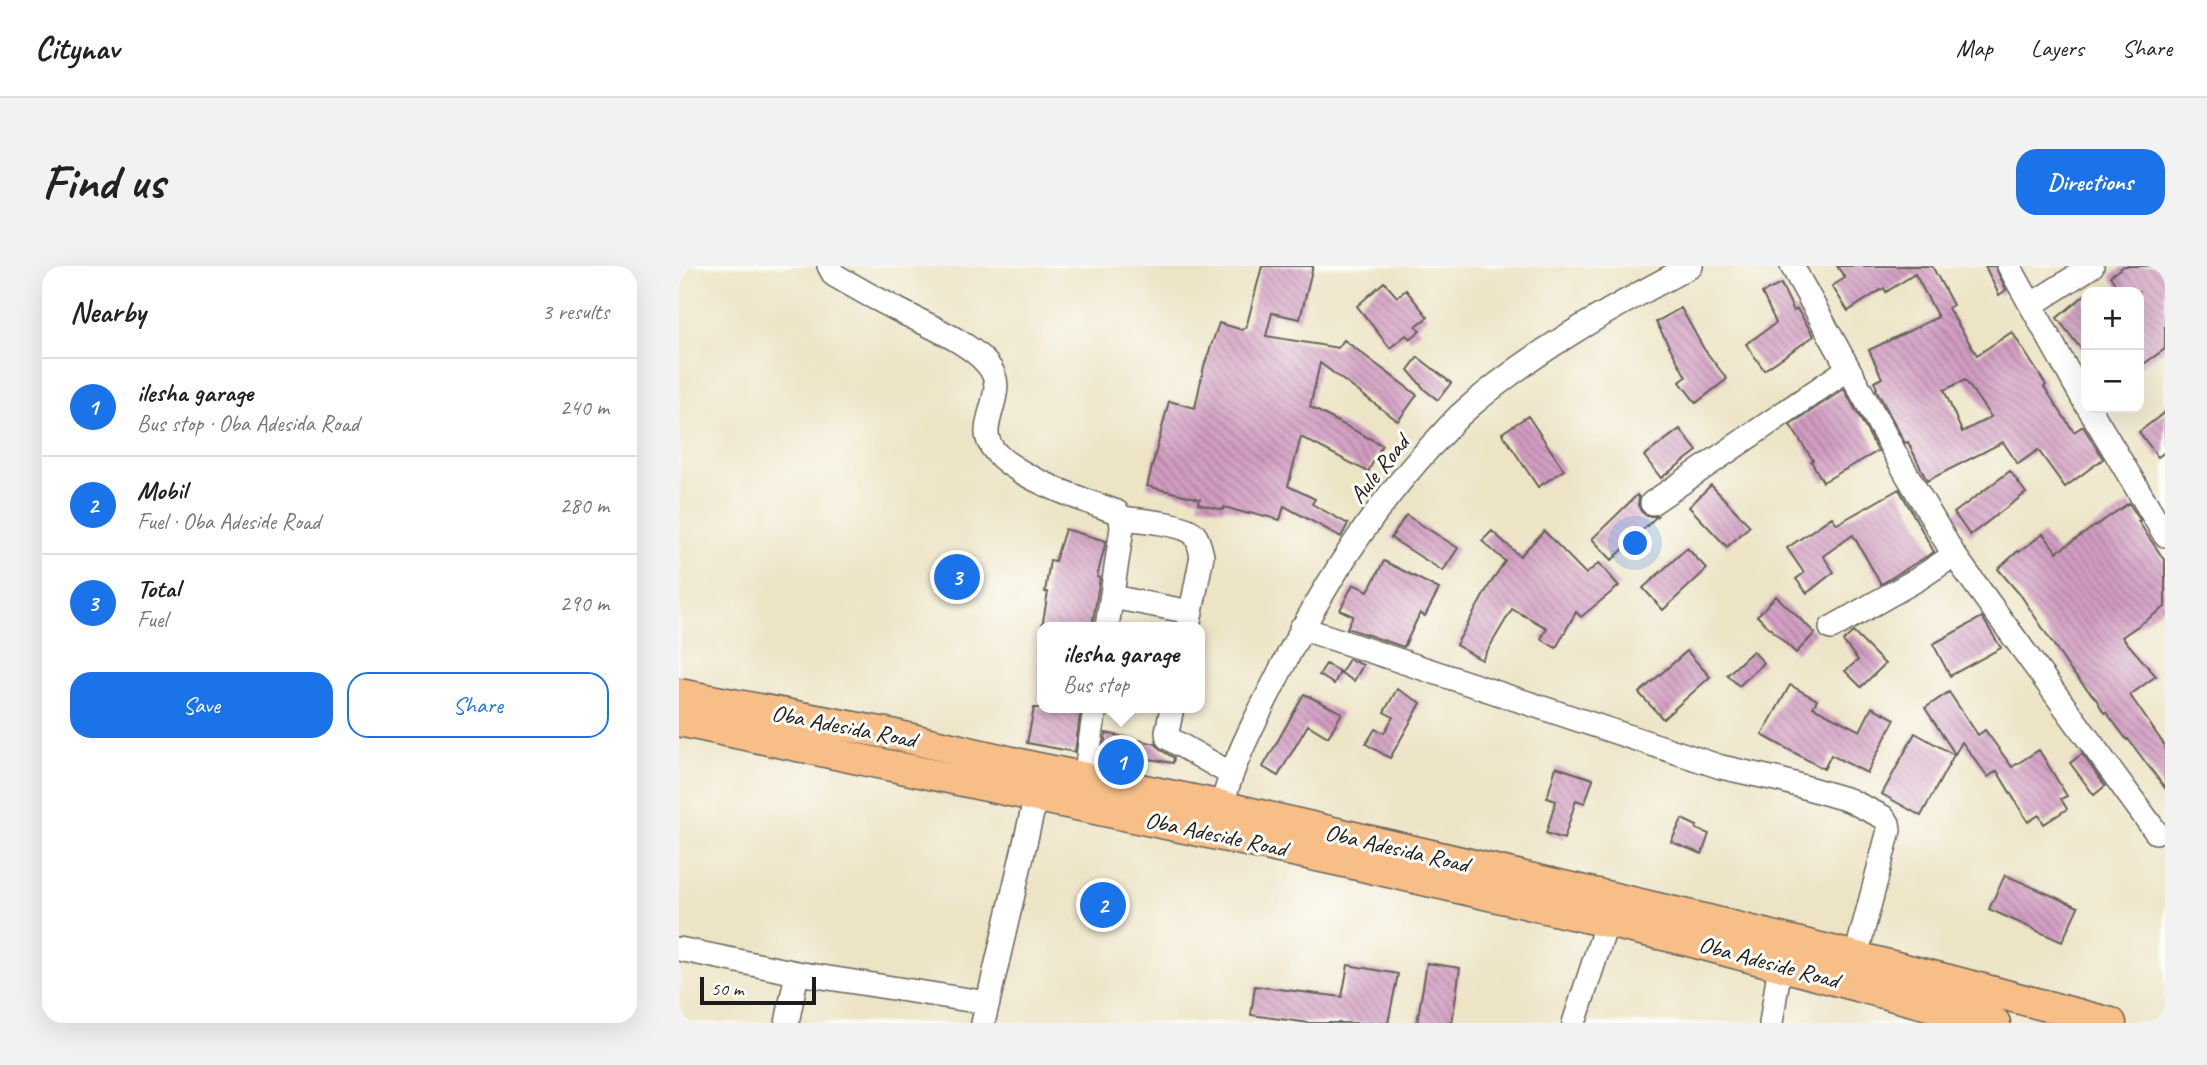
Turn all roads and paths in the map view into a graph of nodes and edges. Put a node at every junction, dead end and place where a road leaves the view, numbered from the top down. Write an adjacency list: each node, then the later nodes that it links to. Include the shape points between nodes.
1 (829, 266): 11 (street, via 834,275 943,332 985,361 996,384 987,429 994,450 1059,492 1117,512)
2 (1691, 266): 17 (street, Aule Road, via 1527,362 1459,416 1403,476)
3 (1791, 266): 7 (street)
4 (2009, 266): 6 (street)
5 (2092, 266): 6 (street)
6 (2031, 305): 8 (street)
7 (1848, 369): 10 (street); 13 (street)
8 (2081, 395)
9 (2091, 413): 12 (street)
10 (1652, 503)
11 (1121, 518): 14 (street); 15 (street, via 1193,534 1202,556)
12 (2165, 535)
13 (1954, 555): 18 (street); 27 (street)
14 (1112, 597): 15 (street); 16 (street)
15 (1189, 620)
16 (1108, 622)
17 (1301, 628): 23 (street, Aule Road); 30 (street, via 1721,767 1849,800 1883,817 1889,830)
18 (1831, 628)
19 (679, 694): 24 (main road, Oba Adesida Road, via 891,734)
20 (1094, 713): 24 (street)
21 (1171, 713): 23 (street, via 1168,738)
22 (679, 721): 25 (main road, Oba Adeside Road)
23 (1231, 774): 26 (street, Aule Road)
24 (1085, 778): 26 (main road, Oba Adesida Road)
25 (1036, 796): 28 (main road, Oba Adeside Road); 35 (street)
26 (1221, 806): 30 (main road, Oba Adesida Road)
27 (2156, 832)
28 (1607, 922): 31 (main road, Oba Adeside Road); 37 (street)
29 (679, 949): 32 (street)
30 (1856, 956): 33 (main road, Oba Adesida Road)
31 (1780, 965): 34 (main road, Oba Adeside Road); 38 (street)
32 (797, 973): 35 (street); 36 (street)
33 (1948, 980): 34 (main road); 40 (main road, Oba Adesida Road)
34 (1943, 1009): 39 (main road, Oba Adeside Road)
35 (985, 1013)
36 (787, 1023)
37 (1574, 1023)
38 (1771, 1023)
39 (1995, 1023)
40 (2111, 1023)

